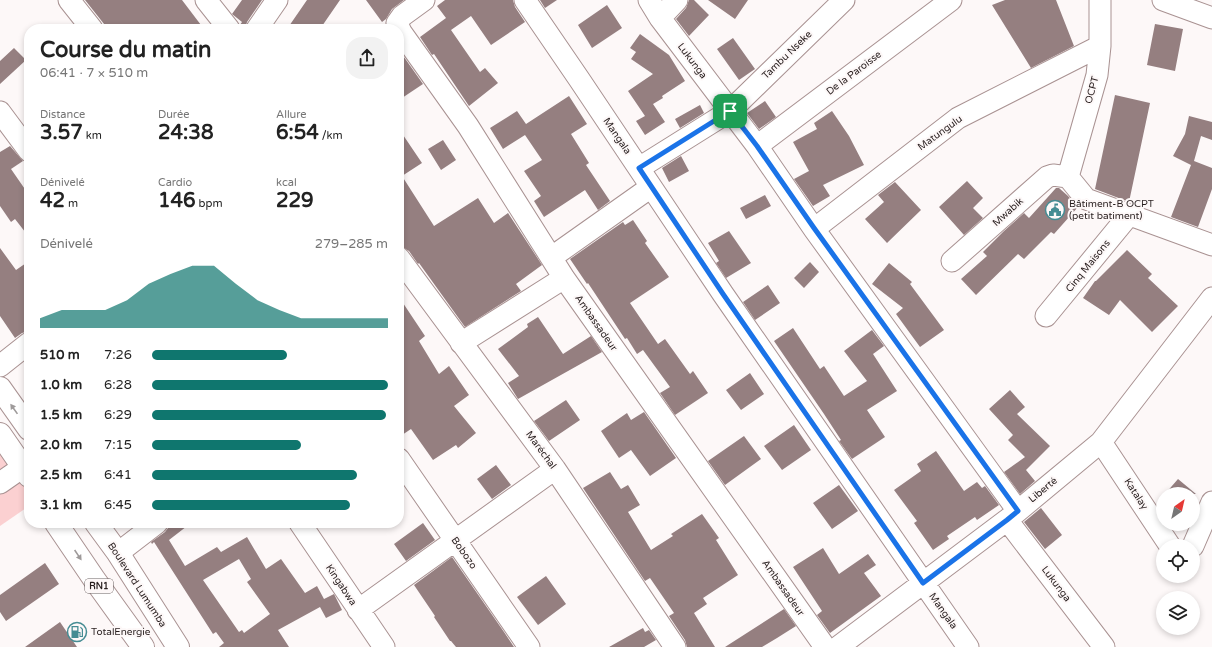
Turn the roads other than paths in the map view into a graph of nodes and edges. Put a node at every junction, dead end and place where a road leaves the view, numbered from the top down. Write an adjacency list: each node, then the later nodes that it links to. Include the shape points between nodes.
1 (69, 0): 14 (street)
2 (206, 0): 15 (street)
3 (277, 0): 16 (street)
4 (424, 0): 17 (street, Ambassadeur, via 402,16)
5 (525, 0): 24 (street, Mangala)
6 (649, 0): 12 (street, Lukunga)
7 (677, 0): 12 (street)
8 (844, 0): 20 (street, Tambu Nseke)
9 (951, 0): 23 (street, De la Paroisse)
10 (1100, 0): 19 (street, OCPT)
11 (1163, 0): 13 (street)
12 (660, 18): 20 (street, Lukunga)
13 (1212, 18)
14 (88, 24)
15 (225, 24)
16 (260, 24)
17 (397, 24)
18 (404, 36): 30 (street, Ambassadeur, via 468,126)
19 (1100, 46): 25 (street, OCPT, via 1097,75); 28 (street, Matungulu, via 958,118)
20 (730, 111): 23 (street, Lukunga); 24 (street, Tambu Nseke)
21 (0, 112): 22 (street)
22 (24, 144)
23 (757, 146): 28 (street, Lukunga)
24 (639, 168): 26 (street, Mangala)
25 (1068, 177): 27 (street, via 1086,199); 31 (street, Mwabik, via 1047,177)
26 (651, 187): 30 (street); 58 (street, Mangala)
27 (1129, 215): 29 (street); 35 (street, Cinq Maisons)
28 (814, 228): 49 (street, Lukunga)
29 (1212, 244)
30 (552, 257): 33 (street, Ambassadeur)
31 (952, 261)
32 (404, 265): 36 (street, Maréchal)
33 (564, 278): 36 (street); 65 (street, Ambassadeur)
34 (1212, 298): 42 (street, Liberté)
35 (1046, 316)
36 (461, 343): 45 (street, Maréchal)
37 (24, 347): 38 (street)
38 (0, 366)
39 (0, 388): 40 (highway, one-way to 39)
40 (24, 422)
41 (0, 434): 44 (highway)
42 (1102, 442): 49 (street, Liberté); 54 (street, Katalay)
43 (404, 467): 56 (street, Bobozo)
44 (24, 469)
45 (555, 469): 56 (street); 64 (street, Maréchal)
46 (24, 473): 47 (street)
47 (0, 483)
48 (1212, 502): 55 (street)
49 (1013, 516): 58 (street, Liberté); 68 (street, Lukunga)
50 (59, 528): 61 (highway, RN1, one-way to 61)
51 (100, 528): 57 (highway, Boulevard Lumumba)
52 (150, 528): 57 (street)
53 (303, 528): 59 (street, Kingabwa)
54 (1165, 539)
55 (1195, 539)
56 (455, 540): 59 (street); 63 (street, Bobozo)
57 (118, 553): 60 (highway, Boulevard Lumumba)
58 (923, 583): 66 (street, Liberté); 67 (street, Mangala)
59 (358, 610): 62 (street, Kingabwa)
60 (174, 645)
61 (143, 647)
62 (384, 647)
63 (529, 647)
64 (675, 647)
65 (825, 647)
66 (838, 647)
67 (968, 647)
68 (1104, 647)

